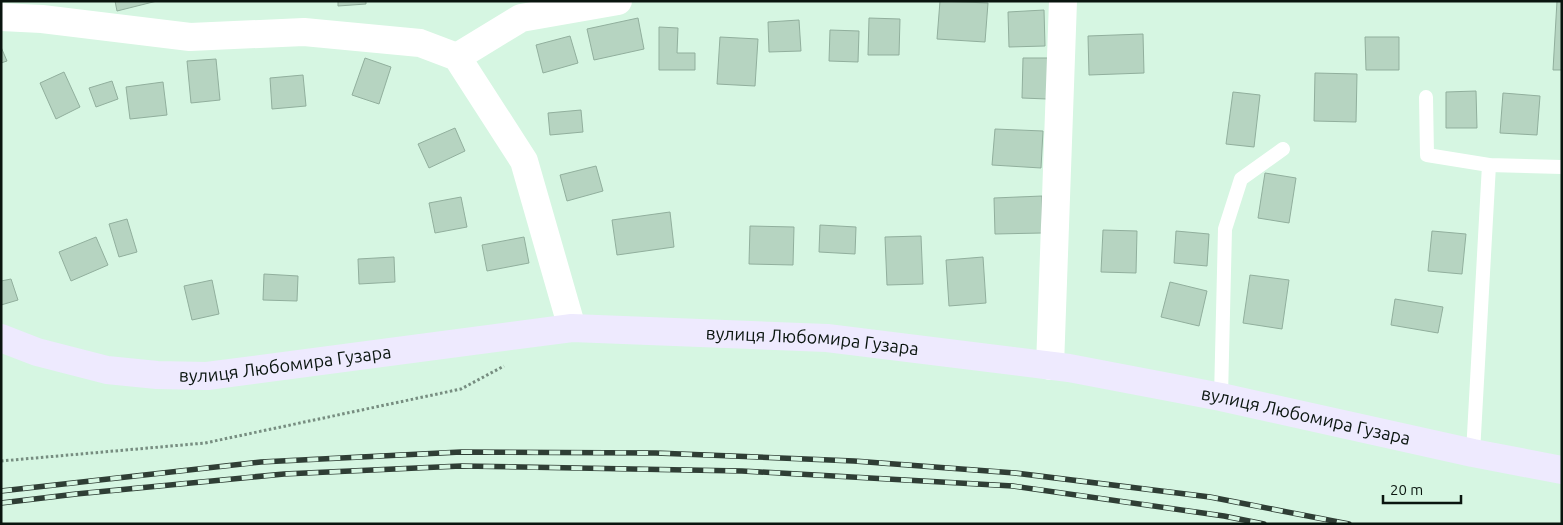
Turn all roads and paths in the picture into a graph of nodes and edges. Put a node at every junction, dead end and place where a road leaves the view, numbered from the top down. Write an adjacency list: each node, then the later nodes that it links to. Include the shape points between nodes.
1 (618, 1): 4 (street, via 521,18)
2 (1063, 1): 12 (street)
3 (1, 17): 4 (street, via 190,37 304,32 420,43)
4 (458, 58): 9 (street, via 524,161)
5 (1426, 97): 7 (lane, via 1427,155)
6 (1282, 149): 13 (lane, via 1241,179 1224,228)
7 (1489, 165): 8 (lane); 14 (lane)
8 (1562, 167)
9 (572, 328): 10 (main road, вулиця Любомира Гузара, via 207,376 107,370 37,352); 12 (main road, вулиця Любомира Гузара, via 827,338)
10 (1, 338)
11 (504, 366): 15 (path, via 461,389 205,443)
12 (1050, 366): 13 (main road, вулиця Любомира Гузара)
13 (1221, 397): 14 (main road, вулиця Любомира Гузара)
14 (1473, 453): 16 (main road, вулиця Любомира Гузара)
15 (1, 461)
16 (1562, 470)

